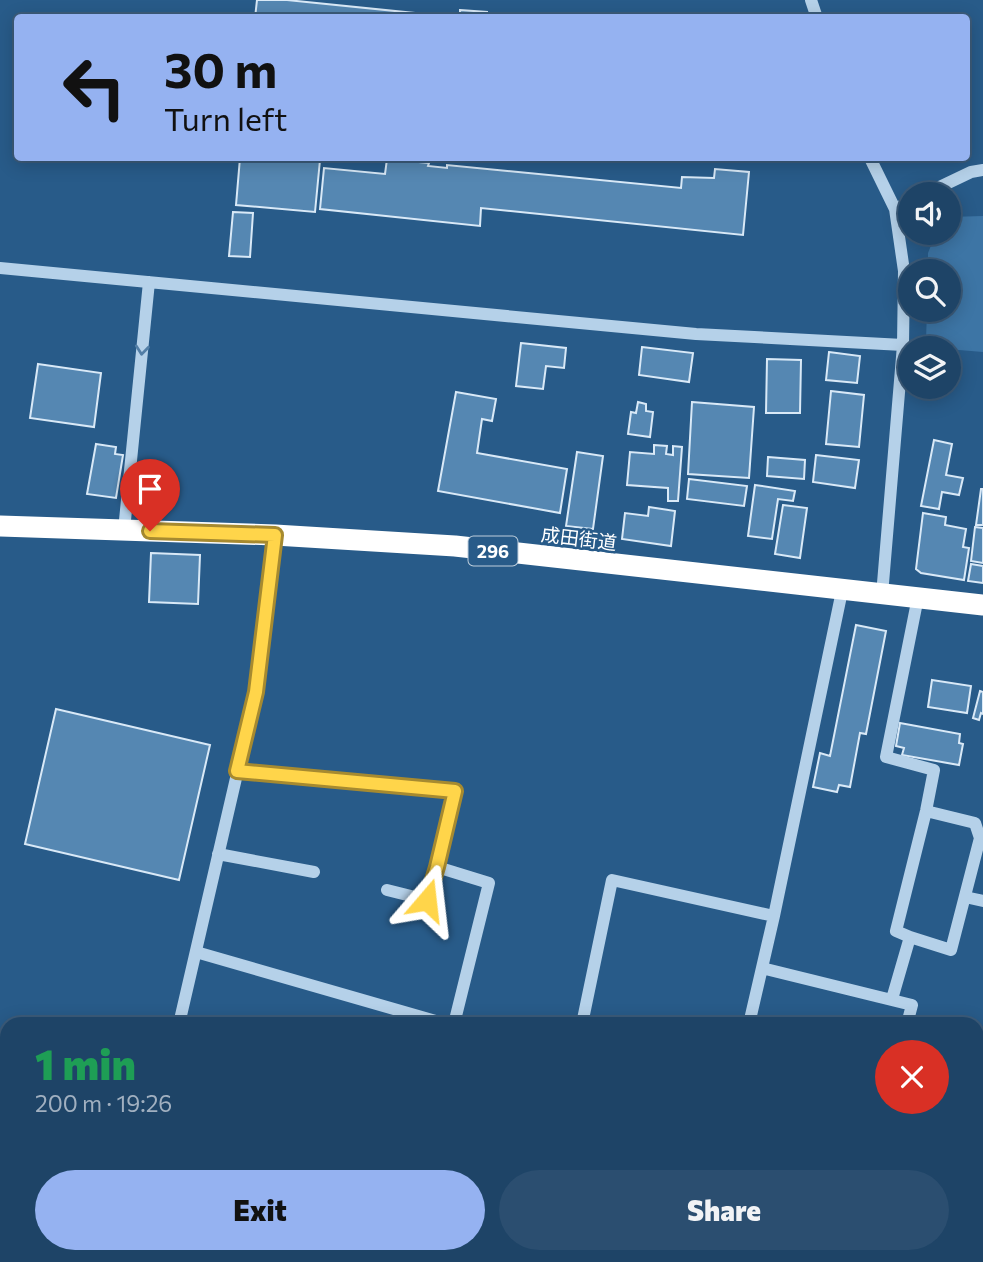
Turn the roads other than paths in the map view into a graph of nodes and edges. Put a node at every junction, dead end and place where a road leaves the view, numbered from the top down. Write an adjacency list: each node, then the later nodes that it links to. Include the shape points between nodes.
1 (871, 161): 5 (street)
2 (983, 170): 3 (street)
3 (950, 182)
4 (898, 208): 5 (street)
5 (895, 209): 8 (street, via 904,271)
6 (0, 268): 7 (street)
7 (149, 282): 9 (street, via 696,334); 12 (street, one-way to 12)
8 (903, 336)
9 (898, 345)
10 (898, 399): 15 (street)
11 (0, 526): 12 (highway, 成田街道 / 296)
12 (124, 530): 13 (highway, 成田街道 / 296)
13 (275, 535): 14 (highway, 成田街道 / 296, via 455,546); 18 (street, via 256,692)
14 (842, 590): 15 (highway, 成田街道 / 296); 26 (street)
15 (882, 595): 16 (highway, 成田街道 / 296)
16 (918, 597): 17 (highway, 成田街道 / 296); 19 (street, via 886,757 934,770)
17 (983, 606)
18 (237, 771): 20 (street); 21 (street, via 455,791)
19 (926, 811): 24 (street, via 975,823 980,838); 27 (street, via 896,931)
20 (218, 854): 22 (street); 28 (street)
21 (437, 867): 23 (street, via 427,900); 33 (street, via 489,883)
22 (314, 873)
23 (387, 890)
24 (965, 897): 25 (street); 27 (street, via 951,950)
25 (983, 901)
26 (774, 916): 29 (street); 34 (street, via 611,880)
27 (910, 937): 30 (street)
28 (195, 951): 31 (street); 32 (street)
29 (762, 968): 30 (street); 35 (street)
30 (892, 999): 36 (street, via 912,1004)
31 (181, 1017)
32 (422, 1017)
33 (456, 1017)
34 (583, 1017)
35 (751, 1017)
36 (909, 1017)

